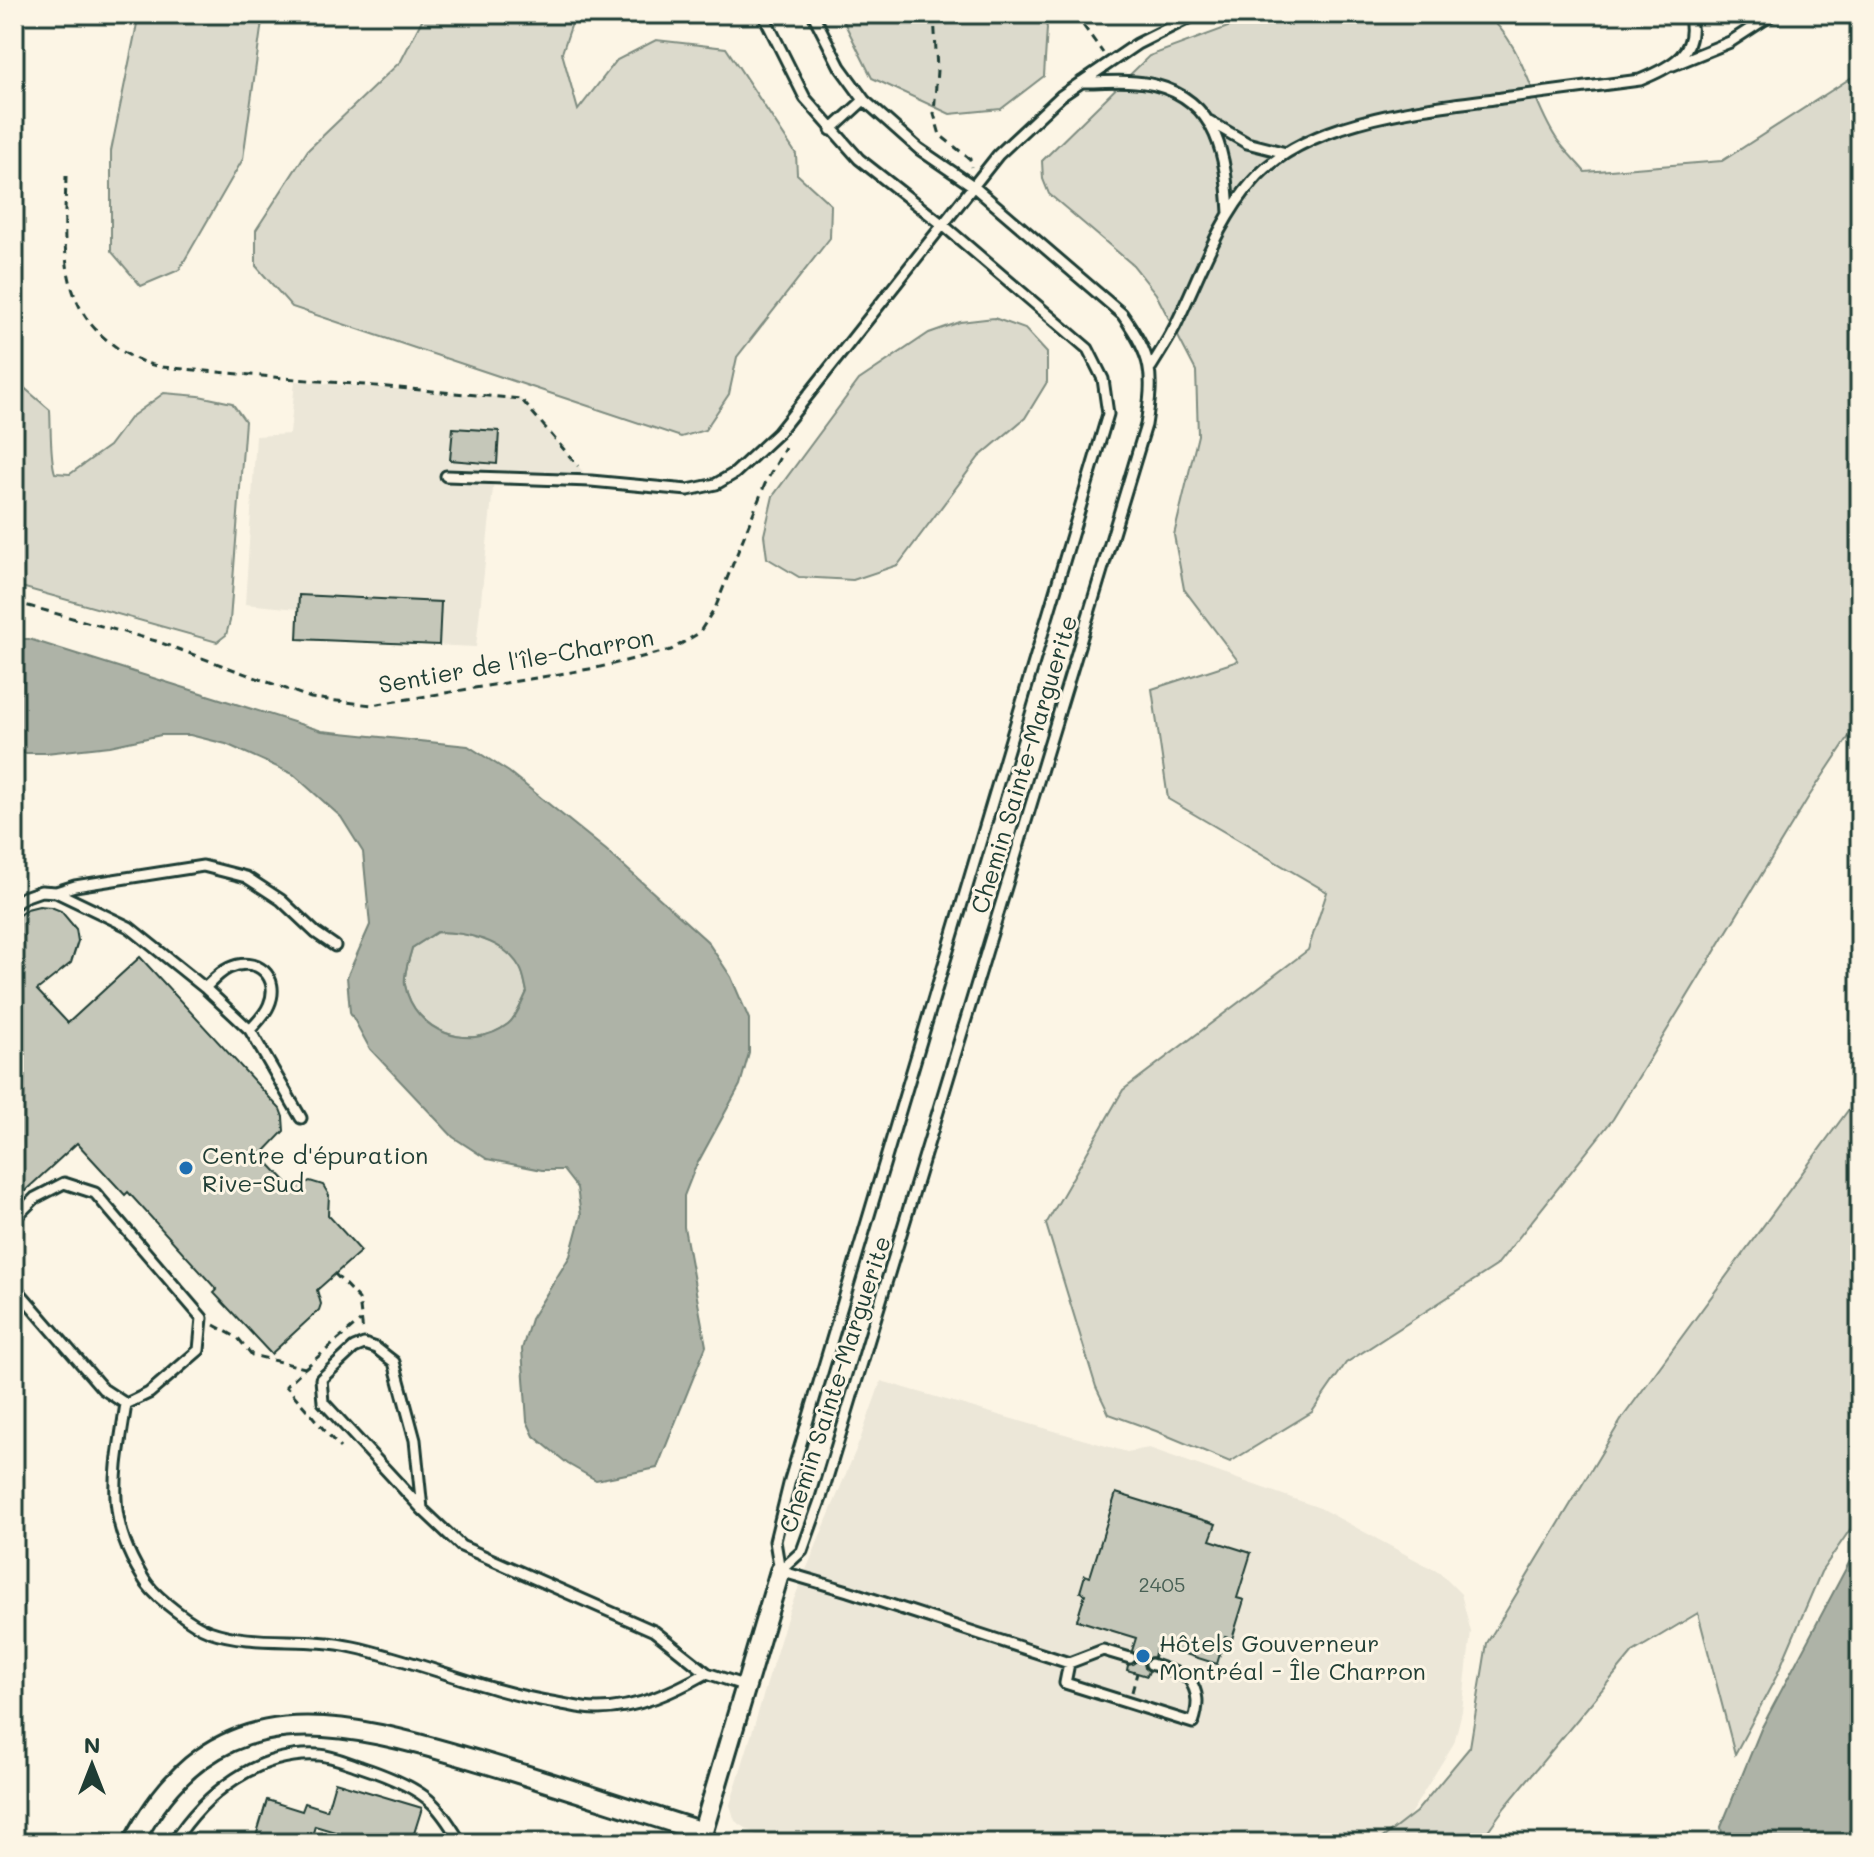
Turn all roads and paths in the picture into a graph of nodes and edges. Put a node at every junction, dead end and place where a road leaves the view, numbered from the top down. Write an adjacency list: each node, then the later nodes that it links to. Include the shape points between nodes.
1 (763, 14): 13 (lane, Chemin Sainte-Marguerite, via 805,98)
2 (813, 14): 11 (lane)
3 (934, 14): 16 (path, via 934,114 940,135 970,159)
4 (1075, 14): 8 (path)
5 (1197, 14): 8 (lane)
6 (1689, 14): 9 (lane, via 1691,41)
7 (1773, 14): 9 (lane, via 1730,42)
8 (1110, 62): 10 (lane)
9 (1673, 65): 14 (lane, via 1640,80 1406,110 1326,133)
10 (1081, 82): 12 (lane, via 1155,85 1186,97); 16 (lane, via 1009,145)
11 (864, 100): 13 (lane); 16 (lane, via 919,149)
12 (1209, 121): 14 (lane, via 1247,143); 17 (lane, via 1222,149)
13 (831, 130): 18 (lane, Chemin Sainte-Marguerite, via 859,159)
14 (1286, 153): 17 (lane, via 1254,179)
15 (66, 176): 22 (path, via 65,260 75,302 92,328 140,363 521,399)
16 (973, 186): 18 (lane); 19 (lane, via 1122,314)
17 (1229, 213): 19 (lane)
18 (943, 225): 22 (lane, via 778,433 735,473 688,490); 42 (lane, Chemin Sainte-Marguerite, via 1088,349 1103,379 1108,414 790,1480 775,1541)
19 (1151, 367): 42 (lane, Chemin Sainte-Marguerite, via 1146,425 858,1382 802,1551)
20 (789, 442): 23 (path, Sentier de l'île-Charron, via 699,633 671,650 596,668 372,705 342,702 311,698 156,641)
21 (446, 476): 22 (lane)
22 (591, 481)
23 (14, 602)
24 (56, 892): 25 (lane, via 41,891); 26 (lane, via 203,866 246,877); 27 (lane, via 129,927)
25 (14, 905)
26 (335, 946)
27 (205, 988): 28 (lane); 28 (lane, via 226,969 250,963 263,968 273,992 264,1015)
28 (250, 1030): 29 (lane)
29 (301, 1118)
30 (14, 1219): 35 (lane, via 35,1198 64,1183 95,1193)
31 (335, 1274): 36 (path, via 359,1299)
32 (14, 1286): 33 (lane)
33 (25, 1299): 34 (lane); 39 (lane, via 103,1389)
34 (14, 1304)
35 (202, 1318): 38 (path, via 238,1338 252,1355); 39 (lane, via 199,1350 149,1393)
36 (361, 1320): 37 (path); 38 (path)
37 (364, 1344): 41 (lane, via 394,1362 415,1440); 41 (lane, via 321,1379 323,1402)
38 (305, 1368): 40 (path, via 286,1386)
39 (126, 1404): 46 (lane, via 114,1481 119,1531 148,1585 204,1629 228,1637 353,1647 527,1699 598,1710 670,1694)
40 (340, 1448)
41 (422, 1509): 46 (lane, via 461,1546 654,1631)
42 (780, 1571): 44 (lane); 49 (street)
43 (1130, 1658): 44 (lane, via 1103,1650)
44 (1069, 1663): 45 (lane, via 1065,1683 1193,1723 1197,1695 1188,1677)
45 (1151, 1664)
46 (707, 1673): 49 (lane)
47 (1137, 1673): 48 (path)
48 (1135, 1682)
49 (746, 1686): 50 (street)
50 (701, 1837): 51 (street, via 411,1742 355,1729 292,1725 217,1748 172,1784)
51 (133, 1843)
52 (173, 1843): 53 (lane, via 218,1791 256,1765 292,1755 323,1755 385,1775 431,1801)
53 (461, 1843)

